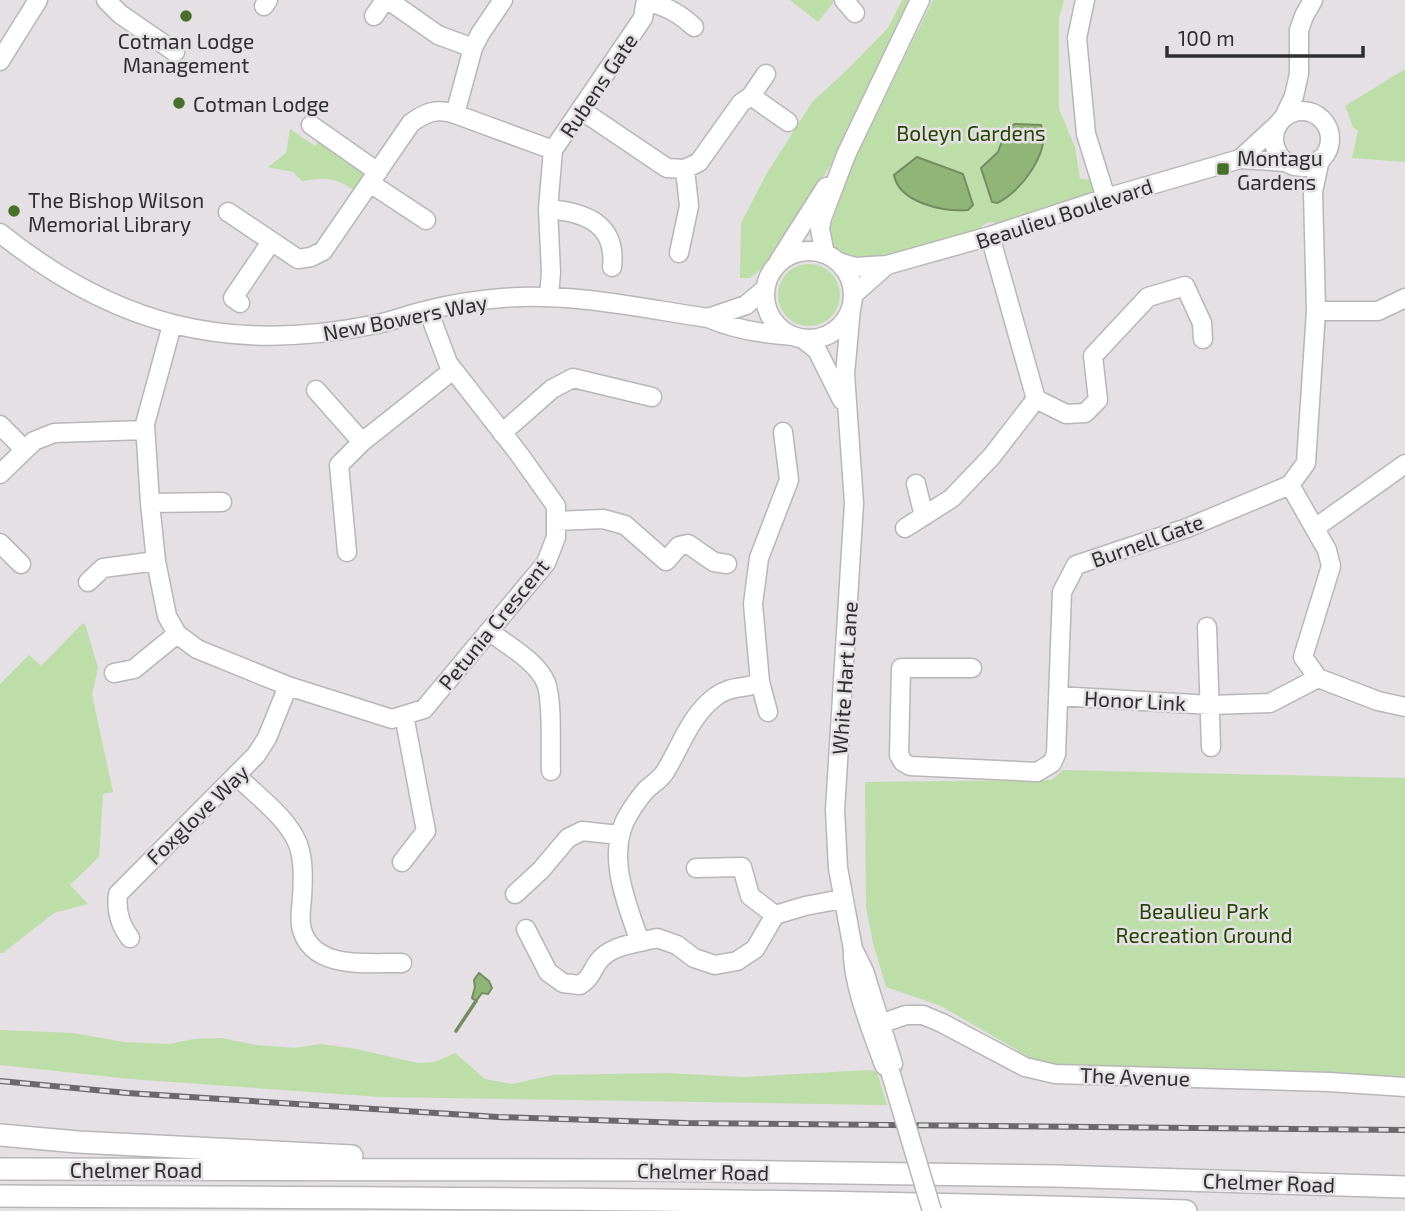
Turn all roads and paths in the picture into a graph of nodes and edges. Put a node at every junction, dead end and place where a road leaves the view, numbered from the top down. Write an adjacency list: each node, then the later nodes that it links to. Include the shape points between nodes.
1 (38, 0): 13 (street)
2 (106, 0): 12 (street)
3 (386, 0): 9 (street); 11 (street, via 438,35)
4 (503, 0): 11 (street)
5 (920, 0): 24 (street)
6 (1085, 0): 30 (street, via 1077,38 1086,134)
7 (1313, 0): 15 (street, via 1299,30)
8 (646, 1): 10 (street, Rubens Gate, via 681,15); 17 (street, Rubens Gate, via 643,18)
9 (374, 16)
10 (694, 27)
11 (473, 48): 18 (street)
12 (175, 52)
13 (0, 61)
14 (766, 74): 16 (street)
15 (1299, 74): 19 (street); 20 (street)
16 (751, 96): 21 (street); 28 (street, via 741,103 699,162)
17 (581, 110): 23 (street, Rubens Gate); 28 (street, via 667,168)
18 (455, 114): 23 (street); 29 (street, via 442,110 426,113 411,123)
19 (1318, 116): 20 (street, via 1299,111); 26 (street, via 1329,138)
20 (1281, 120): 25 (street, Beaulieu Boulevard); 27 (street, via 1274,142)
21 (788, 122)
22 (311, 125): 29 (street)
23 (553, 150): 31 (street, Rubens Gate)
24 (846, 155): 39 (street, via 820,229); 42 (street)
25 (1240, 159): 27 (street, Beaulieu Boulevard); 30 (street, Beaulieu Boulevard)
26 (1320, 159): 27 (street, via 1305,166); 33 (street)
27 (1289, 163): 33 (street, via 1306,193)
28 (685, 169): 38 (street, via 689,206)
29 (374, 177): 34 (street); 37 (street, via 323,251 298,258)
30 (1106, 198): 36 (street, Beaulieu Boulevard)
31 (548, 209): 41 (street, via 586,216 605,231 614,251); 44 (street, Rubens Gate)
32 (228, 212): 37 (street)
33 (1312, 217): 49 (street)
34 (426, 220)
35 (0, 233): 51 (street, New Bowers Way, via 83,290)
36 (990, 236): 40 (street, Beaulieu Boulevard); 57 (street)
37 (271, 242): 47 (street, via 233,298)
38 (679, 253)
39 (832, 258): 40 (street, Beaulieu Boulevard, via 855,267); 42 (street, via 809,251 796,253); 46 (street, via 850,278)
40 (887, 265): 46 (street, Beaulieu Boulevard)
41 (612, 267)
42 (775, 267): 43 (street)
43 (765, 289): 50 (street, New Bowers Way, via 746,305); 52 (street, via 769,314 780,328)
44 (549, 296): 48 (street, New Bowers Way); 50 (street, New Bowers Way)
45 (1405, 298): 49 (street, via 1378,311)
46 (852, 302): 52 (street, via 843,323 831,333); 58 (street, White Hart Lane)
47 (240, 303)
48 (428, 310): 51 (street, New Bowers Way, via 314,335 251,337); 54 (street)
49 (1316, 311): 68 (street, via 1306,463)
50 (708, 317): 52 (street, New Bowers Way, via 727,327)
51 (172, 325): 60 (street)
52 (798, 337): 58 (street, White Hart Lane, via 817,350)
53 (1203, 339): 57 (street, via 1202,323 1185,286 1148,297 1093,356 1098,400 1085,413 1066,414)
54 (453, 370): 62 (street); 63 (street)
55 (316, 390): 63 (street)
56 (652, 397): 62 (street, via 573,378 552,389)
57 (1036, 399): 71 (street, via 969,481)
58 (846, 406): 101 (street, White Hart Lane, via 854,503 835,810)
59 (0, 425): 64 (street)
60 (145, 430): 64 (street, via 54,433); 70 (street)
61 (783, 432): 87 (street, via 789,480 759,558 753,604)
62 (502, 433): 72 (street, via 556,506)
63 (362, 442): 76 (street, via 339,465)
64 (24, 450): 66 (street)
65 (1405, 464): 74 (street)
66 (0, 474)
67 (916, 484): 71 (street)
68 (1290, 485): 74 (street); 89 (street, Burnell Gate, via 1076,565 1062,592)
69 (222, 502): 70 (street)
70 (150, 503): 77 (street)
71 (924, 516): 73 (street)
72 (556, 521): 79 (street, via 603,519 625,525 666,561 679,545 688,544 714,562); 82 (street, Petunia Crescent, via 556,537 545,563)
73 (905, 528)
74 (1315, 528): 86 (street, via 1331,566 1303,657)
75 (0, 543): 78 (street)
76 (347, 552)
77 (156, 561): 80 (street, via 103,568); 83 (street, via 164,606)
78 (21, 564)
79 (727, 564)
80 (88, 582)
81 (1207, 627): 90 (street, Honor Link)
82 (489, 631): 93 (street, Petunia Crescent, via 424,709); 95 (street, via 534,667 546,683)
83 (177, 634): 85 (street, via 134,668); 88 (street, via 197,649)
84 (972, 668): 89 (street, Burnell Gate, via 901,668 899,755 903,762 1037,772 1052,763 1056,754)
85 (114, 673)
86 (1318, 678): 90 (street, Honor Link, via 1270,703); 91 (street)
87 (760, 682): 92 (street); 97 (street, via 735,686 698,712 663,776 645,791)
88 (288, 686): 93 (street, via 392,719); 96 (street, Foxglove Way, via 263,746)
89 (1058, 696): 90 (street, Honor Link)
90 (1211, 705): 94 (street, Honor Link)
91 (1405, 707)
92 (768, 712)
93 (404, 715): 98 (street, via 426,831)
94 (1211, 747)
95 (551, 771)
96 (237, 776): 104 (street, Foxglove Way, via 118,894 120,919); 107 (street, via 298,844 303,868 300,923 313,948 331,959)
97 (619, 835): 100 (street, via 582,831 568,838); 105 (street, via 622,886)
98 (402, 862)
99 (696, 868): 102 (street, via 741,867 750,896)
100 (515, 894)
101 (842, 900): 102 (street); 106 (street, White Hart Lane)
102 (775, 915): 105 (street, via 755,949 737,961 715,965 657,938)
103 (526, 929): 105 (street, via 548,972 563,983 580,985 592,977 608,952)
104 (130, 938)
105 (640, 942)
106 (853, 949): 108 (street, White Hart Lane); 109 (street, White Hart Lane, via 852,961 867,1014)
107 (402, 963)
108 (880, 1024): 109 (street, White Hart Lane, via 893,1064); 110 (street, The Avenue, via 923,1015 1026,1067 1055,1074)
109 (890, 1071): 118 (street, White Hart Lane, bridge)
110 (1405, 1087)
111 (0, 1135): 113 (main road)
112 (0, 1169): 113 (main road, Chelmer Road)
113 (644, 1170): 114 (main road, Chelmer Road)
114 (1405, 1187)
115 (0, 1196): 116 (main road, Chelmer Road)
116 (671, 1200): 117 (main road); 119 (main road, Chelmer Road)
117 (564, 1211)
118 (932, 1211)
119 (1186, 1211)

